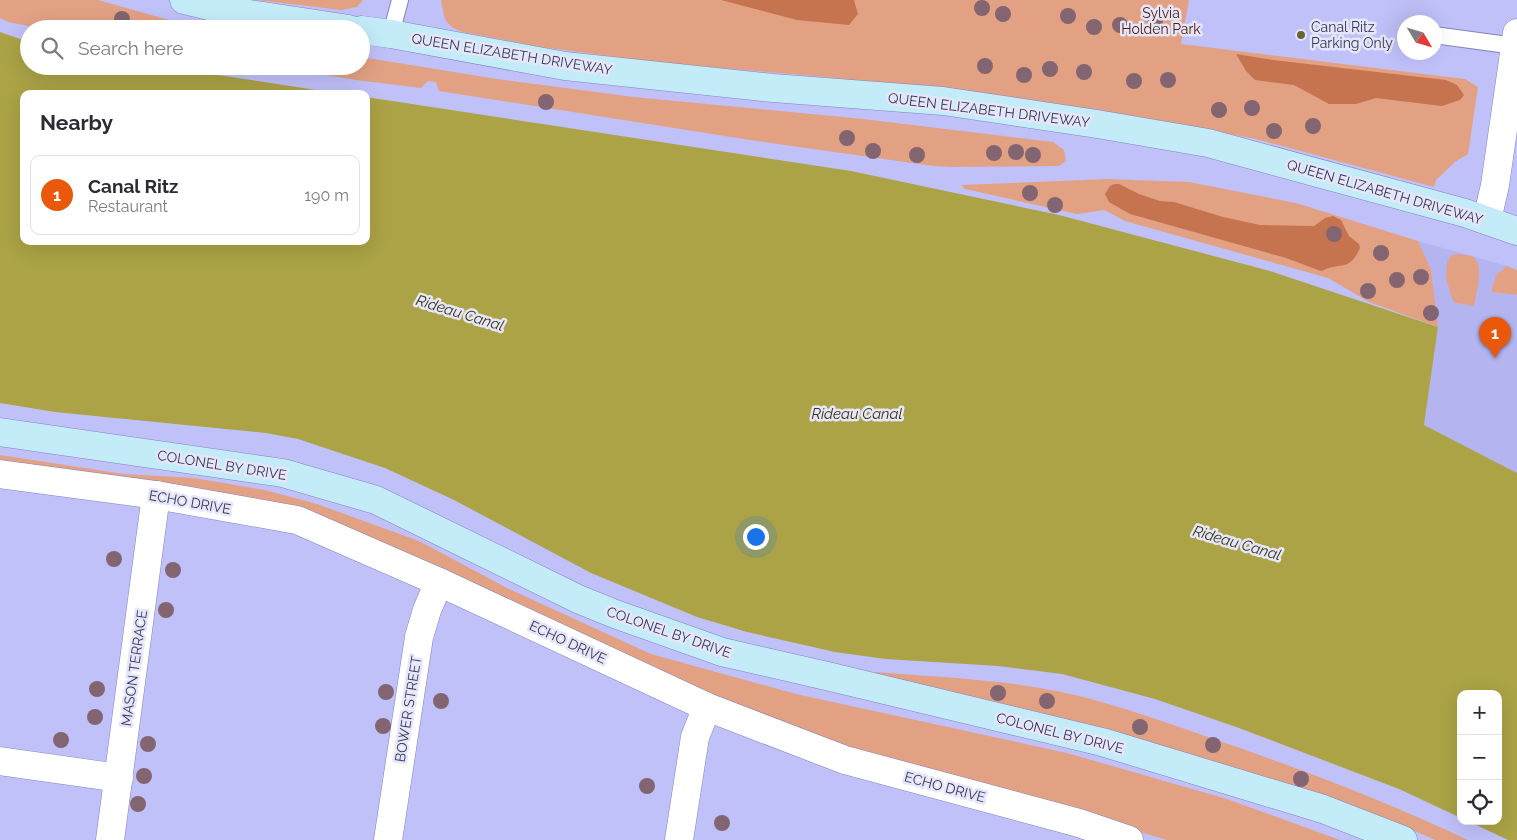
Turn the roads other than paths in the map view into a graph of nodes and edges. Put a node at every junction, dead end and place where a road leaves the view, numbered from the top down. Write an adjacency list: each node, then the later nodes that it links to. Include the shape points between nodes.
1 (184, 0): 3 (main road)
2 (400, 0): 5 (lane)
3 (290, 20)
4 (370, 31): 5 (main road, QUEEN ELIZABETH DRIVEWAY)
5 (391, 34): 8 (main road, QUEEN ELIZABETH DRIVEWAY, via 565,66 773,88 942,101 1097,124 1208,143)
6 (1442, 35): 7 (lane)
7 (1516, 39): 8 (street)
8 (1487, 220): 9 (main road, QUEEN ELIZABETH DRIVEWAY)
9 (1517, 230)
10 (0, 432): 21 (main road, COLONEL BY DRIVE, via 283,472 376,500 578,599 722,652 1102,742 1323,809)
11 (0, 474): 12 (street, ECHO DRIVE)
12 (156, 495): 13 (street, ECHO DRIVE, via 297,520); 16 (street, MASON TERRACE)
13 (439, 582): 14 (street, ECHO DRIVE); 18 (street, BOWER STREET, via 419,637)
14 (707, 707): 19 (street, via 695,737); 20 (street, ECHO DRIVE, via 845,760 1079,823)
15 (0, 760): 16 (street)
16 (119, 778): 17 (street, MASON TERRACE)
17 (110, 840)
18 (388, 840)
19 (679, 840)
20 (1129, 840)
21 (1403, 840)

